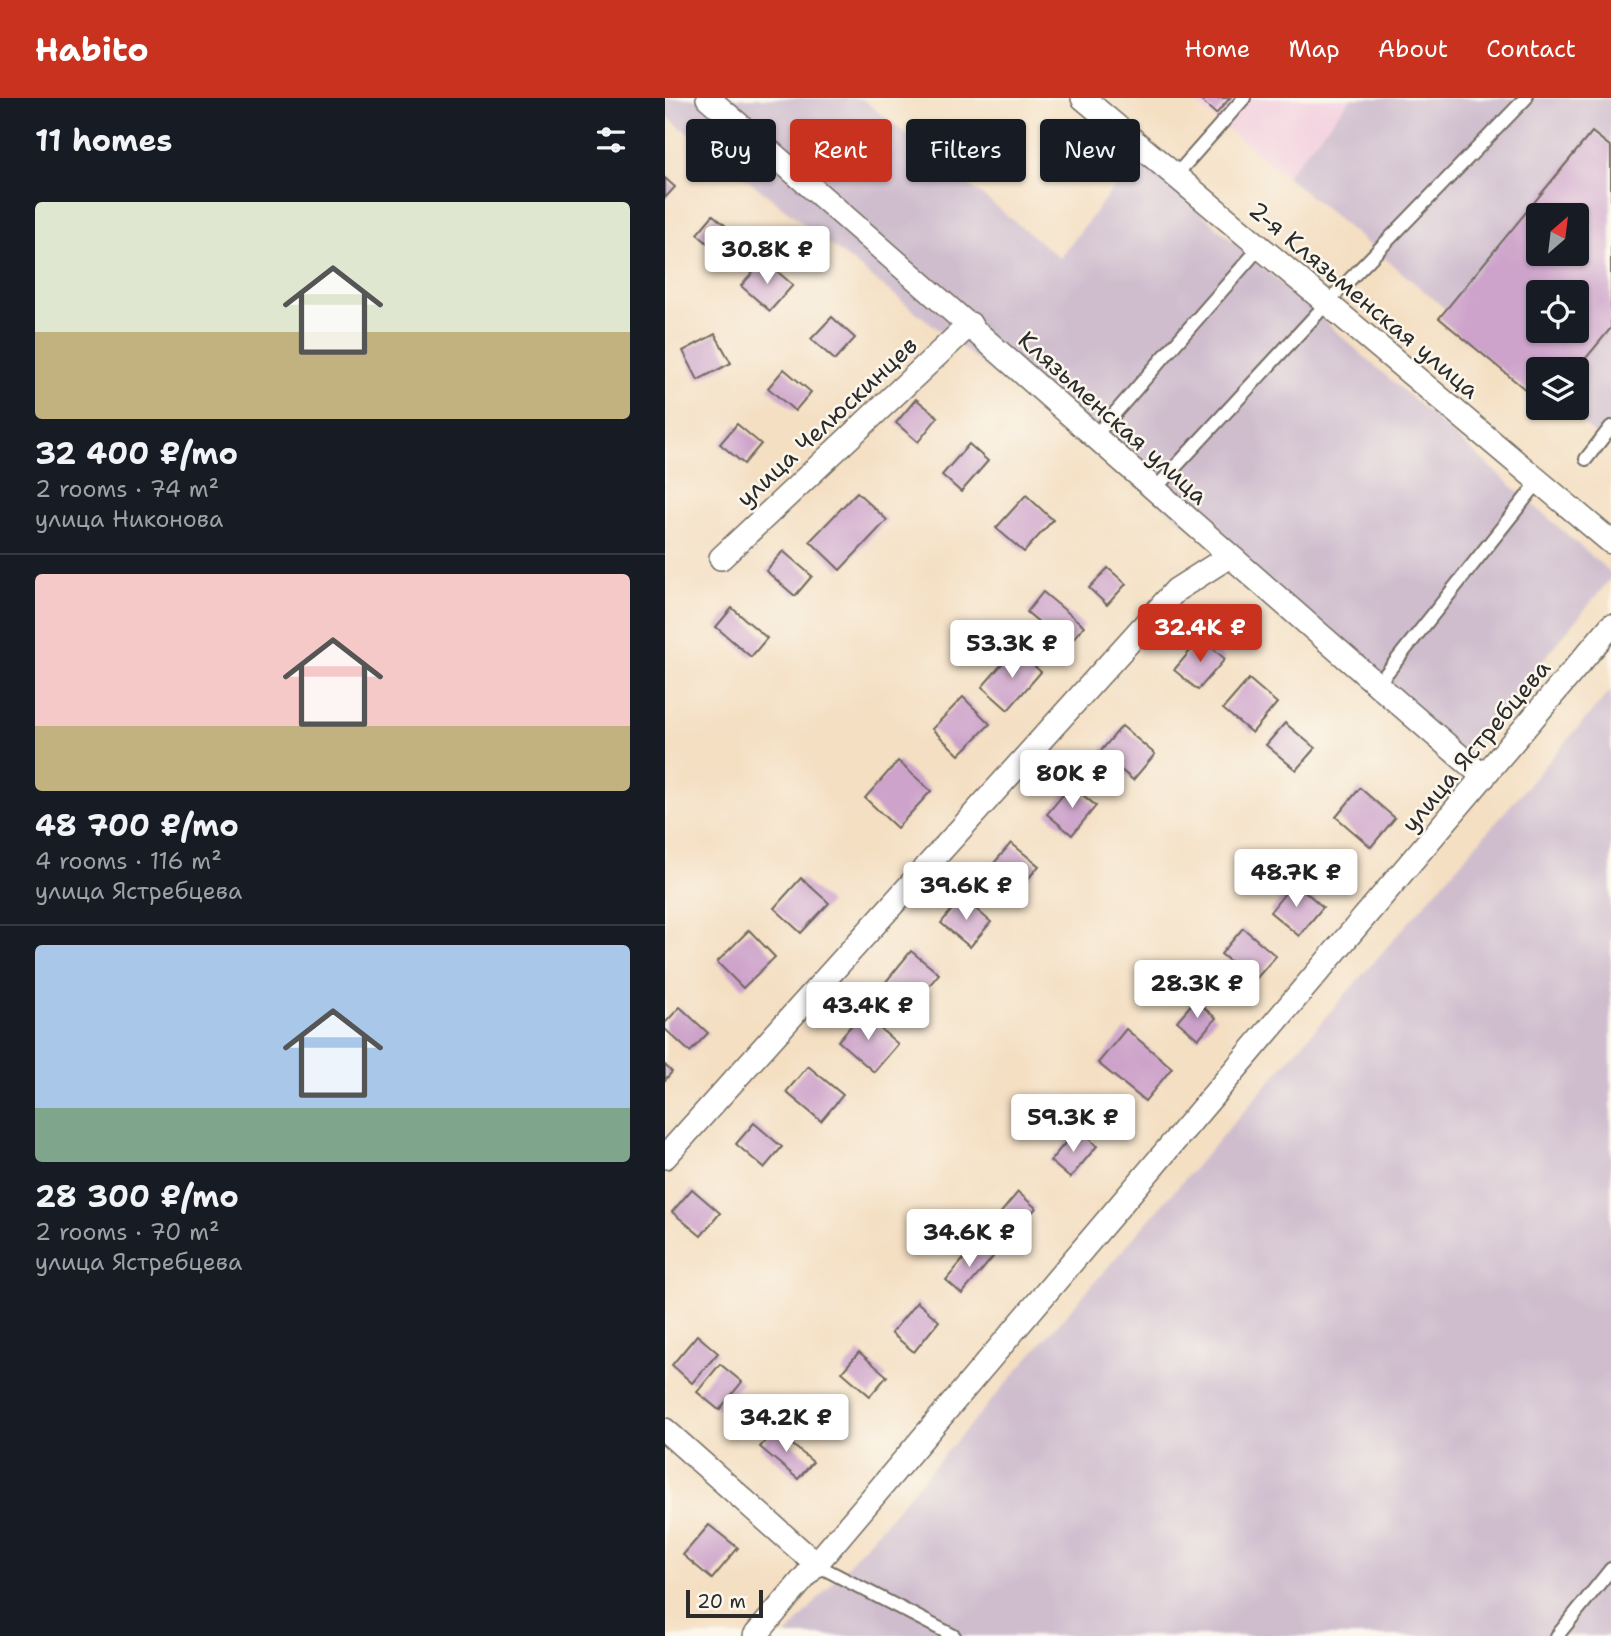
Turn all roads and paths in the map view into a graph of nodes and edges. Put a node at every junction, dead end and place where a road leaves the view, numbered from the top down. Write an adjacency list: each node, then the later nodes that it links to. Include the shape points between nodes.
1 (1083, 98): 5 (street, 2-я Клязьменская улица)
2 (1244, 98): 5 (lane)
3 (1526, 98): 7 (lane)
4 (717, 102): 8 (street, Клязьменская улица)
5 (1175, 176): 6 (street, 2-я Клязьменская улица)
6 (1260, 247): 7 (street, 2-я Клязьменская улица); 10 (lane)
7 (1327, 303): 12 (street, 2-я Клязьменская улица); 13 (lane)
8 (970, 324): 10 (street, Клязьменская улица); 16 (street, улица Челюскинцев)
9 (1611, 427): 11 (lane)
10 (1094, 437): 13 (street, Клязьменская улица)
11 (1586, 459)
12 (1539, 481): 14 (street, 2-я Клязьменская улица); 18 (lane)
13 (1154, 490): 15 (street, Клязьменская улица)
14 (1611, 542)
15 (1228, 557): 18 (street, Клязьменская улица); 20 (street, via 1176,590)
16 (720, 558)
17 (1611, 626): 19 (street, улица Ястребцева)
18 (1377, 685): 19 (street, Клязьменская улица)
19 (1484, 777): 22 (street, улица Ястребцева)
20 (665, 1157)
21 (665, 1430): 22 (street)
22 (817, 1565): 24 (street, улица Ястребцева); 25 (lane)
23 (1611, 1569): 26 (lane)
24 (755, 1636)
25 (954, 1636)
26 (1557, 1636)

